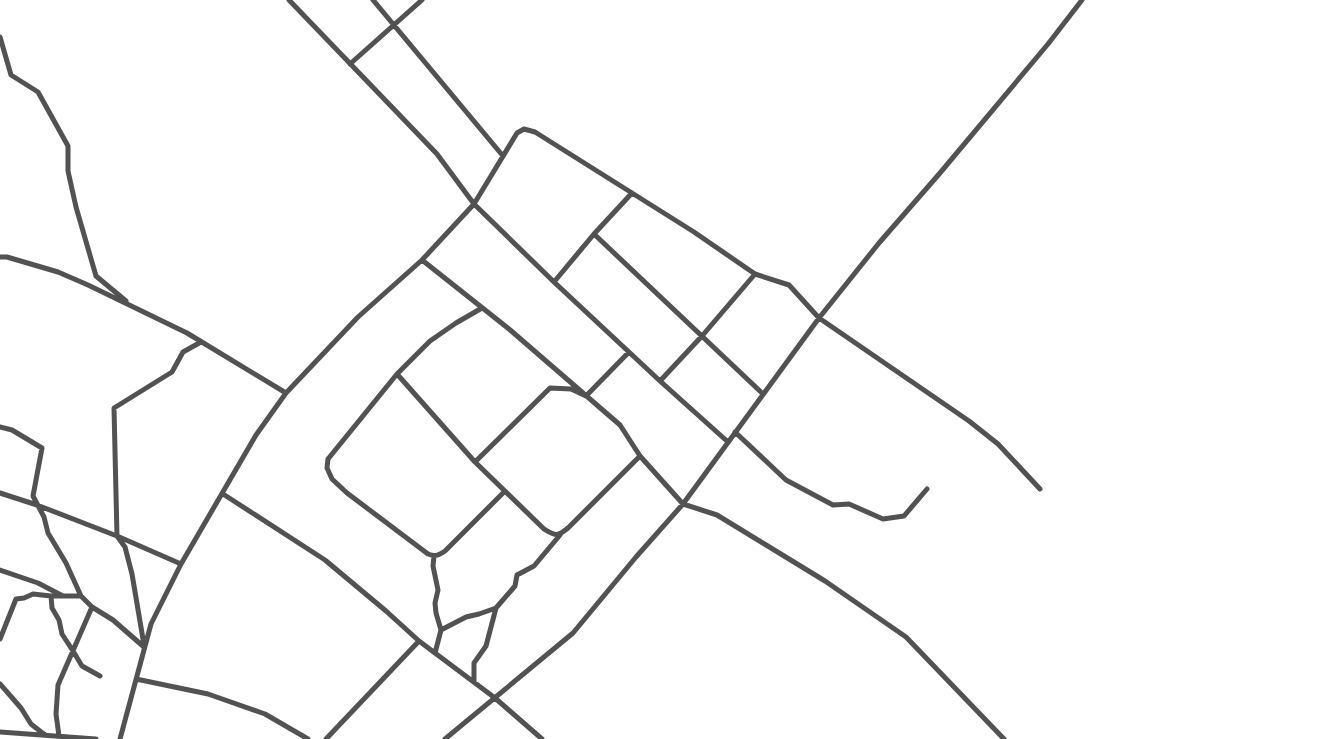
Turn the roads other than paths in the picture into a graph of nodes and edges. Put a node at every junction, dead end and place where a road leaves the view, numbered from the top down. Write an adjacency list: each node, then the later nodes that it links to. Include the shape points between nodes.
1 (289, 0): 7 (street)
2 (373, 0): 5 (street)
3 (422, 0): 5 (street)
4 (1082, 0): 18 (street)
5 (394, 24): 7 (street); 8 (street)
6 (0, 37): 16 (street, via 11,75 38,92 68,146 68,171 96,276)
7 (350, 64): 10 (street, via 437,154)
8 (503, 156): 9 (street, via 518,133 529,130); 10 (street)
9 (632, 193): 11 (street); 14 (street)
10 (474, 204): 13 (street); 15 (street)
11 (594, 234): 15 (street); 19 (street)
12 (0, 257): 16 (street, via 58,272)
13 (422, 260): 17 (street); 24 (street, via 358,317)
14 (755, 274): 18 (street, via 789,285); 19 (street)
15 (554, 282): 21 (street)
16 (132, 306): 20 (street)
17 (482, 308): 22 (street, via 430,341); 26 (street)
18 (819, 318): 25 (street); 33 (street, via 969,421 998,444)
19 (702, 336): 23 (street); 25 (street)
20 (201, 342): 24 (street); 40 (street, via 183,352 172,372 114,408)
21 (629, 352): 23 (street); 26 (street)
22 (396, 374): 31 (street); 41 (street, via 328,459 327,468 332,479 347,493)
23 (660, 381): 29 (street)
24 (286, 393): 36 (street, via 256,435)
25 (762, 394): 28 (street)
26 (586, 396): 30 (street, via 620,424); 31 (street, via 571,389 550,388)
27 (0, 427): 38 (street, via 12,430 42,448 33,496)
28 (735, 432): 29 (street); 32 (street, via 786,480 833,505 849,504 883,518 904,516)
29 (728, 442): 37 (street)
30 (640, 456): 37 (street); 39 (street)
31 (475, 462): 34 (street)
32 (927, 489)
33 (1040, 489)
34 (505, 491): 39 (street, via 544,529); 41 (street, via 445,551)
35 (0, 493): 38 (street)
36 (223, 494): 42 (street); 51 (street, via 325,560)
37 (683, 504): 59 (street, via 573,633); 69 (street, via 717,515 738,527 906,637)
38 (38, 506): 40 (street); 46 (street, via 48,533)
39 (560, 535): 48 (street, via 534,566 517,576 515,586)
40 (116, 536): 42 (street); 52 (street, via 125,548 132,574)
41 (434, 556): 49 (street, via 438,590 435,603)
42 (181, 564): 52 (street, via 151,624)
43 (0, 570): 45 (street)
44 (51, 596): 45 (street); 50 (street, via 33,594 16,599); 53 (street, via 62,634)
45 (63, 596): 46 (street)
46 (81, 596): 47 (street)
47 (92, 607): 52 (street, via 113,620); 53 (street)
48 (496, 608): 49 (street, via 466,617); 57 (street, via 486,646 474,663)
49 (441, 630): 54 (street)
50 (0, 639)
51 (419, 641): 54 (street); 66 (street)
52 (145, 648): 56 (street)
53 (73, 652): 55 (street, via 82,666); 62 (street, via 58,685 56,714)
54 (435, 653): 57 (street)
55 (100, 676)
56 (136, 679): 64 (street); 65 (street, via 208,694 265,714)
57 (474, 682): 59 (street)
58 (0, 684): 61 (street, via 31,724)
59 (495, 698): 67 (street); 68 (street)
60 (0, 732): 61 (street)
61 (45, 736): 62 (street)
62 (59, 736): 63 (street)
63 (96, 739)
64 (120, 739)
65 (308, 739)
66 (326, 739)
67 (444, 739)
68 (542, 739)
69 (1004, 739)

